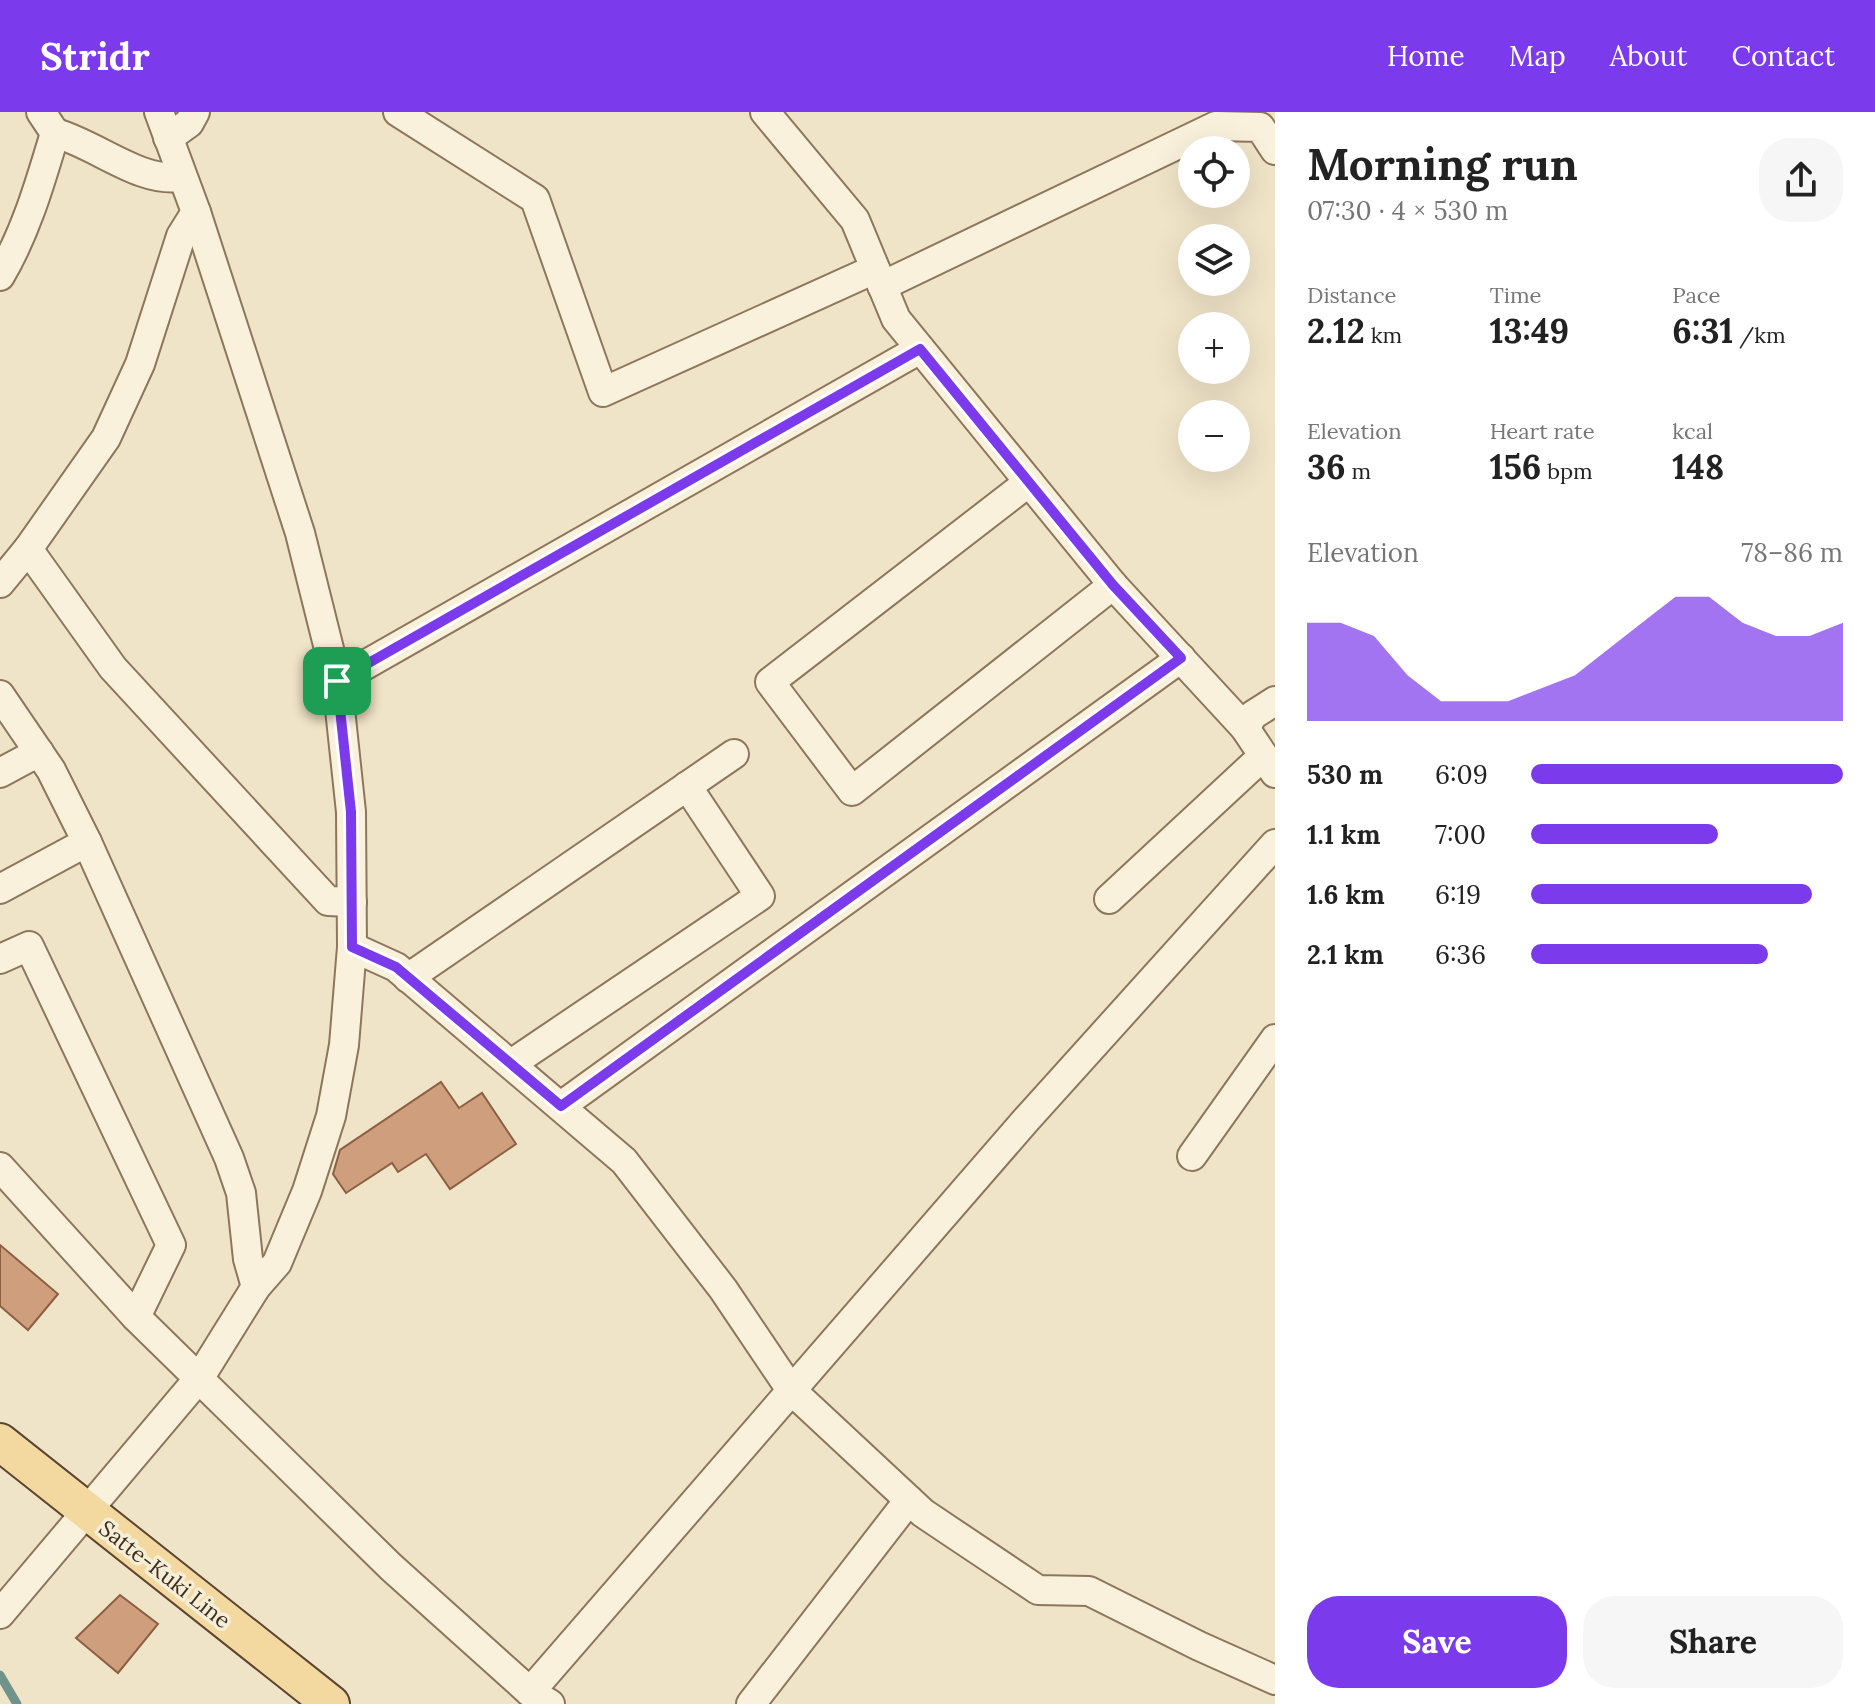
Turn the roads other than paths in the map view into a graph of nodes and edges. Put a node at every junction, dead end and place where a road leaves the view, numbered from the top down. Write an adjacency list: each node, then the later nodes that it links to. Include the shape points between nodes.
1 (195, 112): 5 (street, via 189,123)
2 (398, 112): 10 (street, via 535,199 603,392)
3 (765, 112): 10 (street, via 855,220)
4 (48, 123): 7 (street, via 144,173); 9 (street, via 34,202)
5 (163, 125): 7 (street)
6 (1275, 150): 10 (street, via 1260,127 1216,126)
7 (181, 177): 8 (street)
8 (196, 212): 13 (street, via 181,236 140,364 106,438); 17 (street, via 300,533)
9 (0, 276)
10 (879, 278): 11 (street, via 896,319)
11 (920, 349): 12 (street); 17 (street)
12 (1029, 482): 15 (street); 15 (street, via 770,682 852,791)
13 (28, 549): 14 (street); 30 (street, via 113,668 328,901)
14 (0, 583)
15 (1113, 585): 16 (street)
16 (1181, 658): 20 (street); 36 (street)
17 (337, 681): 30 (street, via 351,812)
18 (0, 695): 21 (street)
19 (1275, 701): 20 (street, via 1253,715)
20 (1245, 728): 23 (street)
21 (39, 752): 24 (street); 26 (street)
22 (734, 754): 25 (street)
23 (1269, 765): 29 (street)
24 (0, 773)
25 (687, 786): 33 (street); 35 (street, via 760,896)
26 (87, 842): 28 (street); 39 (street, via 229,1158 241,1193)
27 (1275, 844): 42 (street)
28 (0, 889)
29 (1109, 899)
30 (352, 902): 31 (street)
31 (352, 947): 33 (street); 39 (street, via 344,1045 331,1116 277,1263)
32 (0, 959): 40 (street, via 29,946 171,1245)
33 (408, 978): 35 (street)
34 (1275, 1039): 37 (street)
35 (511, 1064): 36 (street)
36 (561, 1106): 42 (street, via 624,1161 723,1289)
37 (1192, 1156)
38 (0, 1167): 40 (street)
39 (256, 1287): 41 (street)
40 (136, 1317): 41 (street)
41 (200, 1377): 45 (street); 48 (street, via 391,1567)
42 (791, 1390): 44 (street); 48 (street)
43 (0, 1442): 45 (main road, Satte-Kuki Line)
44 (909, 1500): 47 (street, via 1038,1590 1089,1591); 50 (street)
45 (86, 1512): 46 (street); 49 (main road, Satte-Kuki Line)
46 (0, 1614)
47 (1275, 1680)
48 (540, 1698)
49 (331, 1704)
50 (751, 1704)

